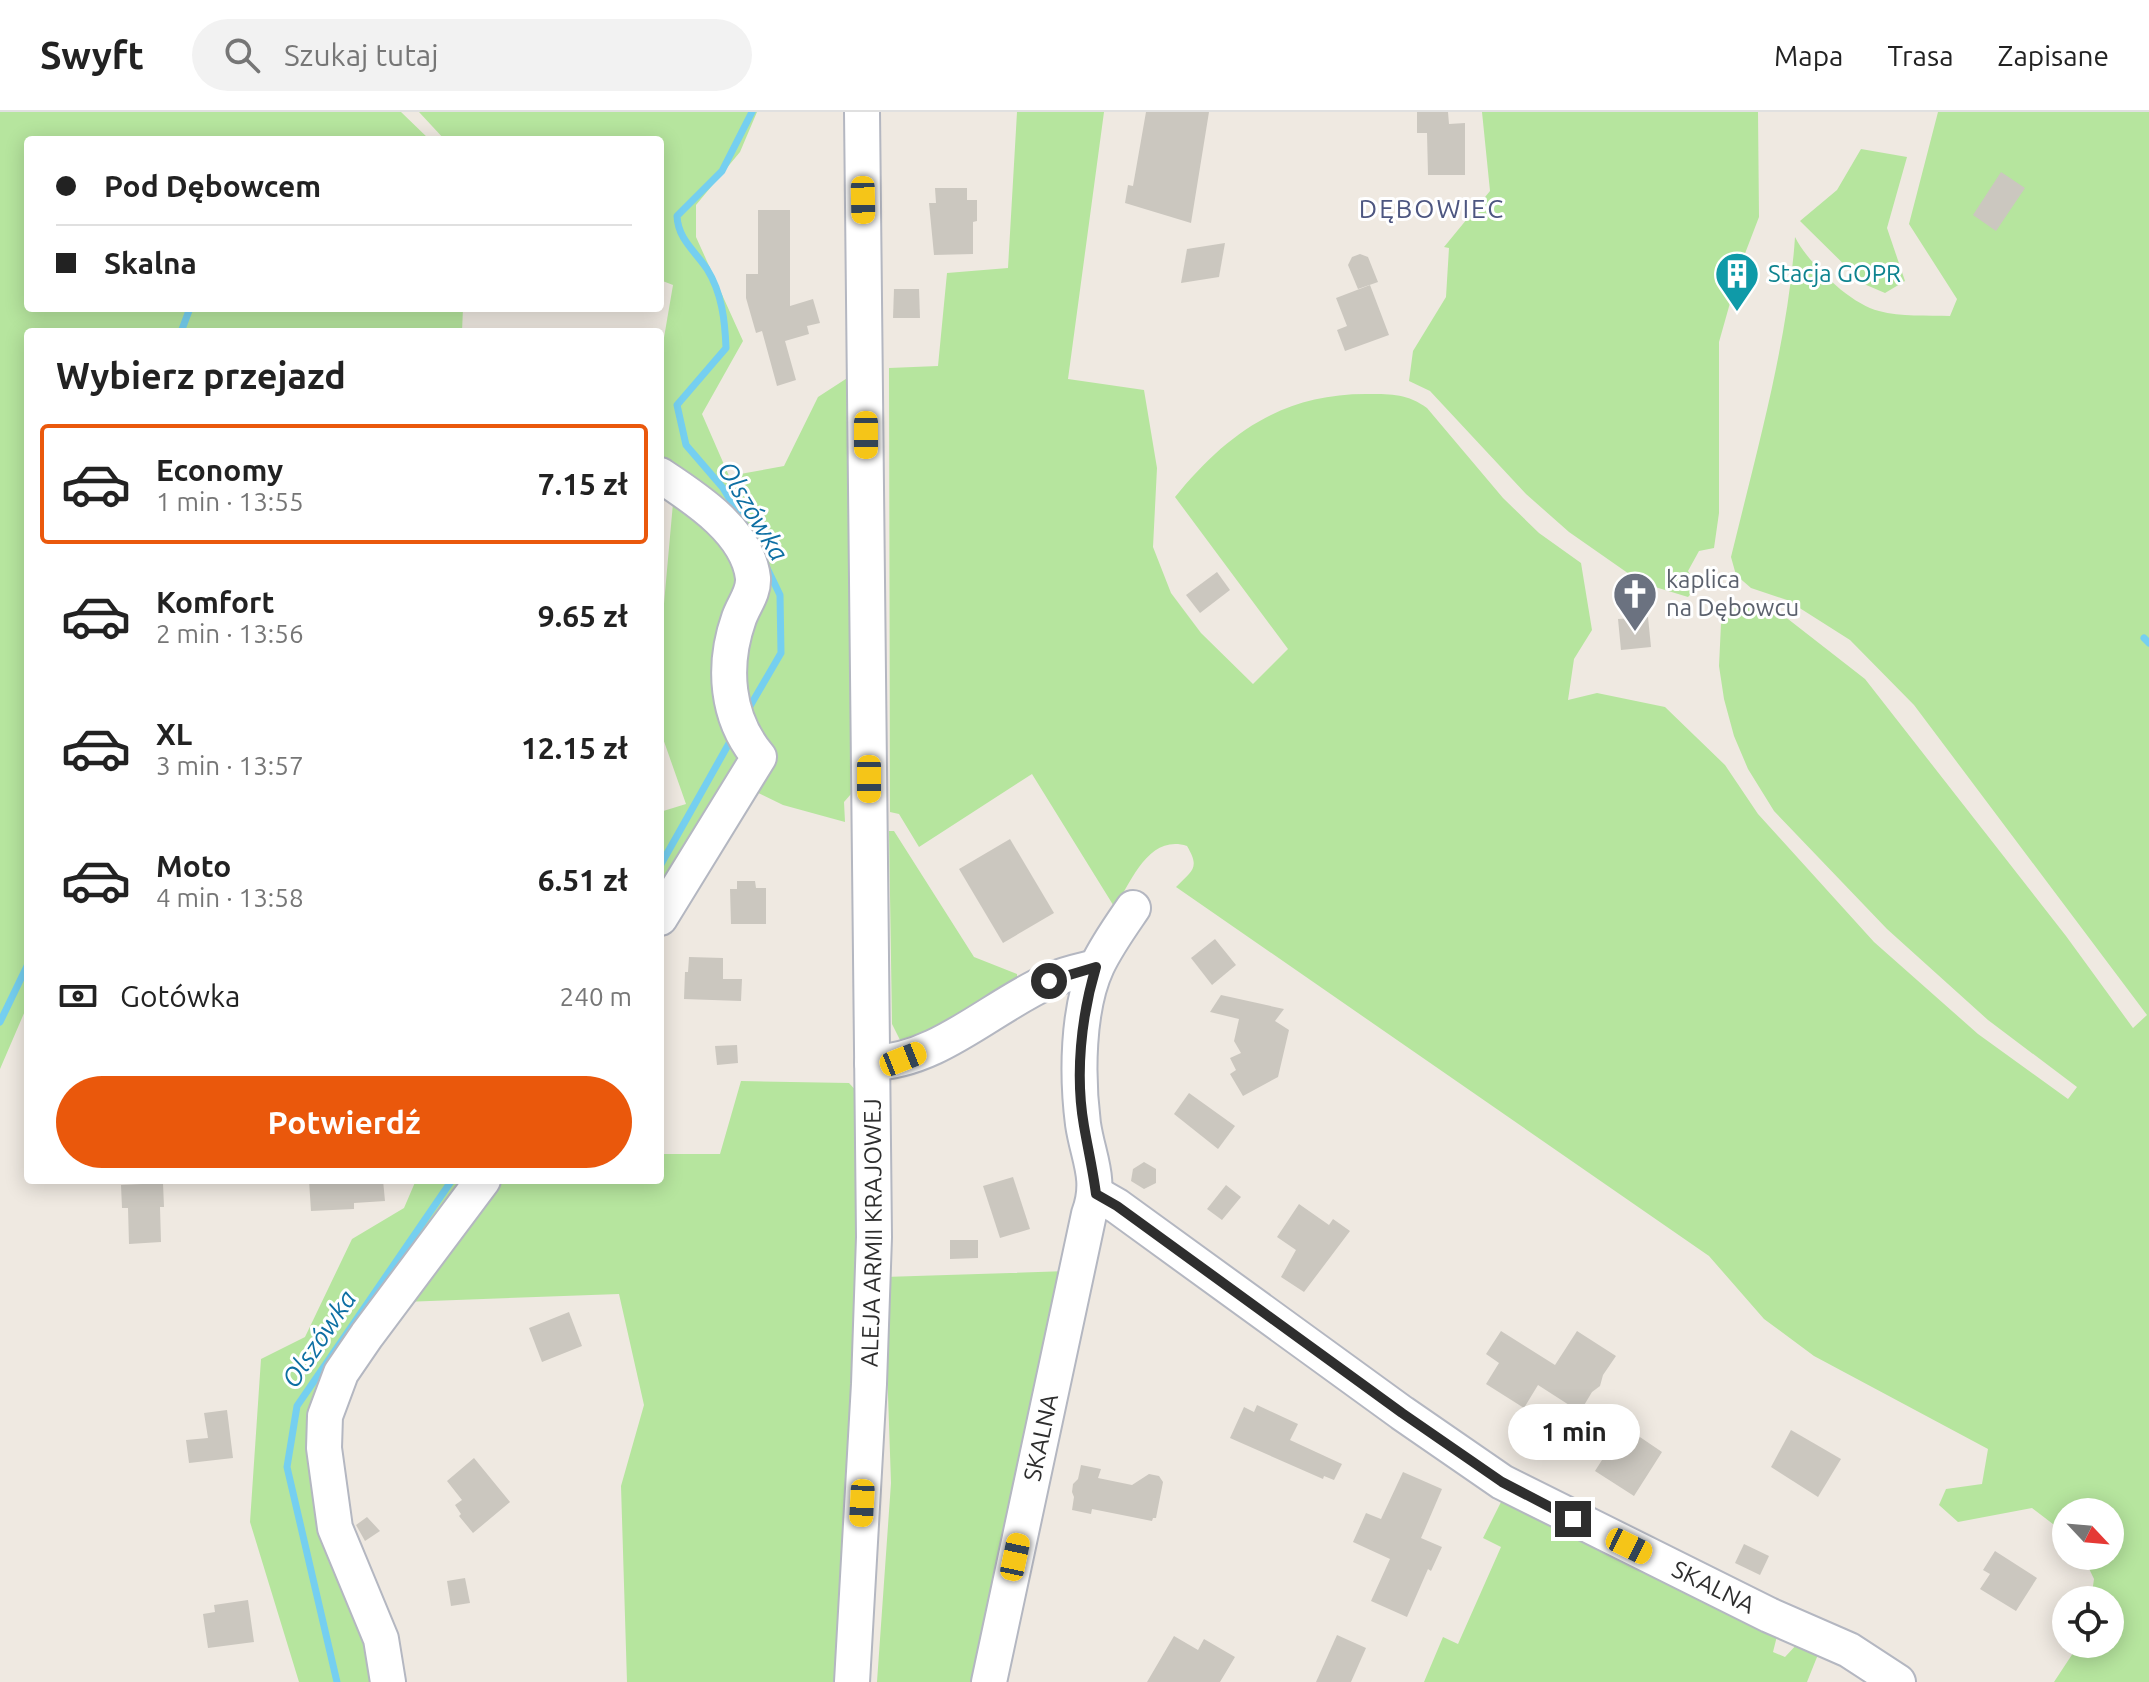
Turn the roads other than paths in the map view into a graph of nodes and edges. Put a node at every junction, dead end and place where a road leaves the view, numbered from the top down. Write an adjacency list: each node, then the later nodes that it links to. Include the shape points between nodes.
1 (862, 112): 6 (street, ALEJA ARMII KRAJOWEJ)
2 (664, 478): 4 (street, via 725,525 749,564 752,592 737,623 729,679 741,730 759,757)
3 (1133, 908): 5 (street, SKALNA)
4 (664, 911)
5 (1096, 967): 6 (street, via 1049,981 925,1050); 8 (street, SKALNA, via 1084,1017 1080,1078)
6 (872, 1063): 10 (street, ALEJA ARMII KRAJOWEJ, via 871,1352)
7 (480, 1184): 9 (street, via 341,1373 325,1416 335,1528 381,1639)
8 (1096, 1194): 11 (street, SKALNA); 12 (street, SKALNA, via 1502,1482 1849,1650)
9 (388, 1682)
10 (852, 1682)
11 (989, 1682)
12 (1898, 1682)

